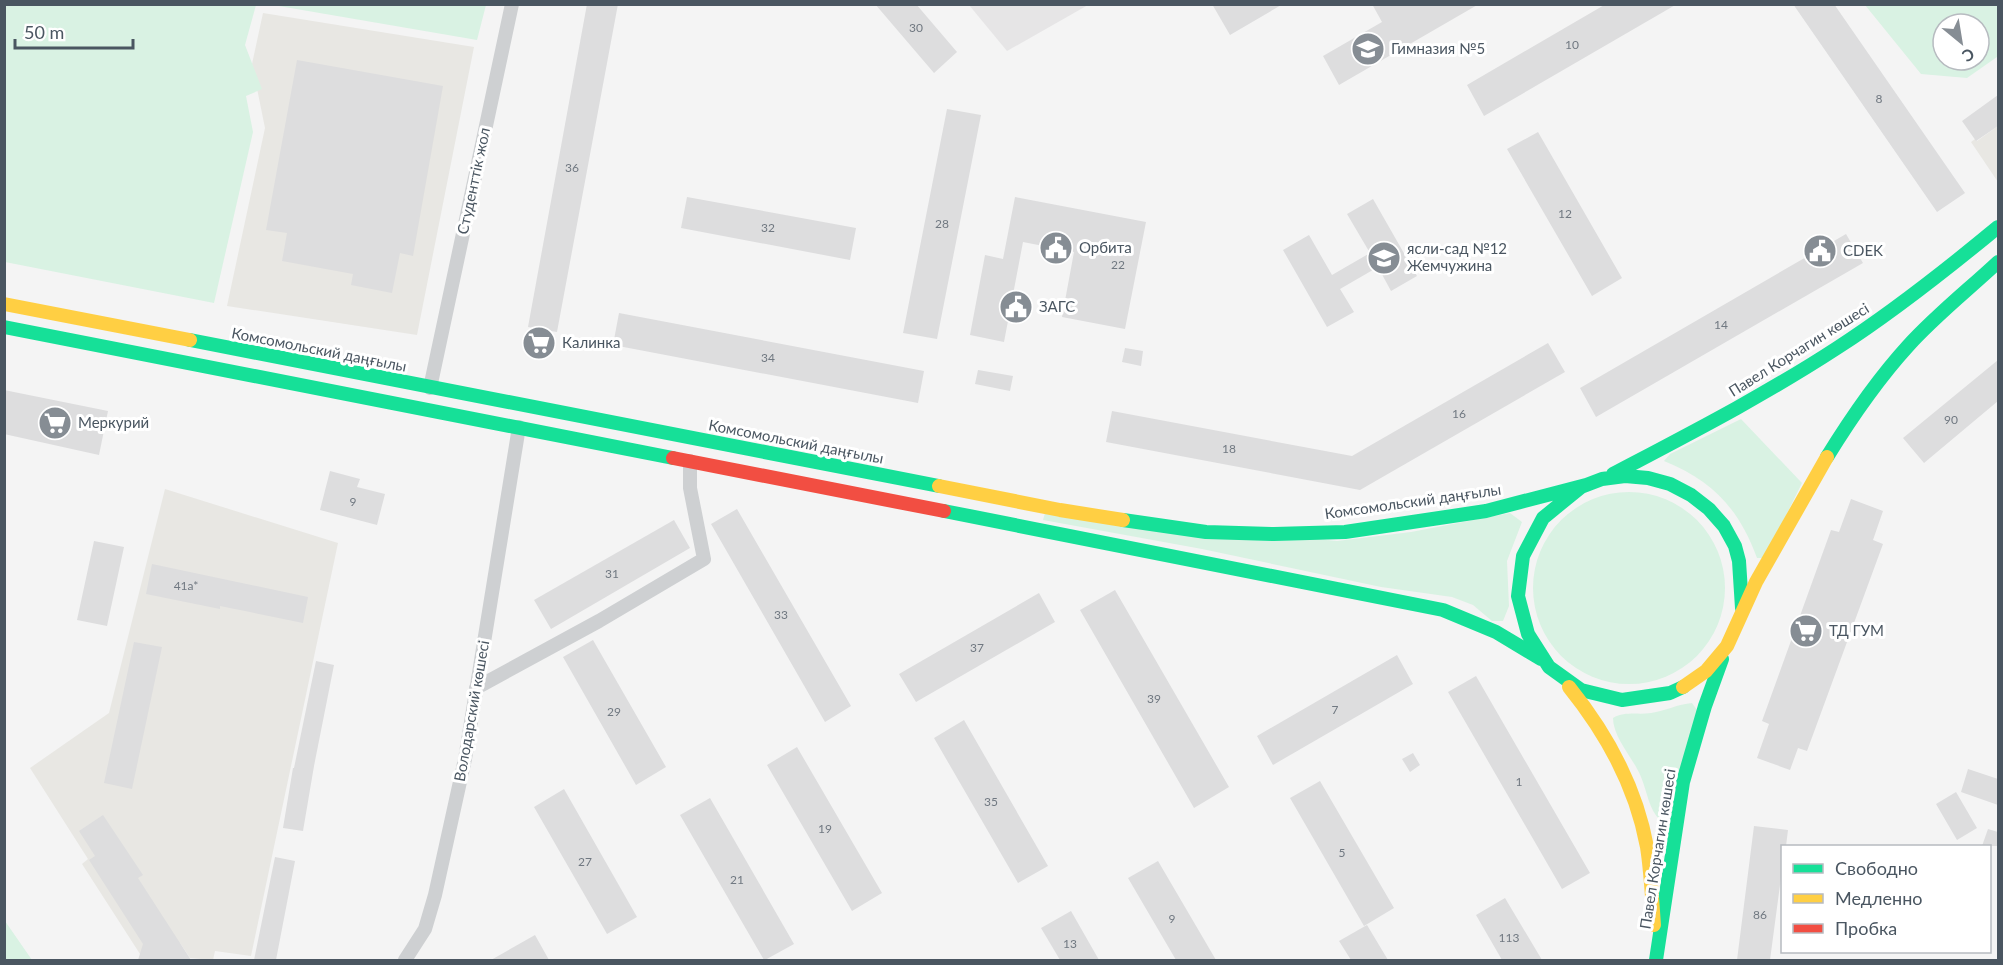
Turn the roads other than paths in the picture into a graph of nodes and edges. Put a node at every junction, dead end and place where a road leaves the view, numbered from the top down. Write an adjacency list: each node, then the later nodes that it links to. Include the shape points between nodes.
1 (513, 4): 8 (street, Студенттік жол)
2 (1998, 227): 12 (street, Павел Корчагин көшесі, via 1896,307 1813,363 1716,421)
3 (1998, 262): 14 (street, via 1908,346 1870,391 1827,455)
4 (4, 304): 6 (street, Комсомольский даңғылы)
5 (4, 327): 7 (street)
6 (284, 359): 7 (street); 8 (street, Комсомольский даңғылы)
7 (279, 381): 9 (street)
8 (430, 388): 10 (street, Комсомольский даңғылы)
9 (519, 428): 11 (street); 18 (street, Володарский көшесі)
10 (694, 440): 11 (street); 13 (street, Комсомольский даңғылы, via 1060,510 1206,532 1345,532 1486,511)
11 (690, 461): 16 (street, via 1443,610 1496,632); 18 (street, via 690,488 704,559)
12 (1603, 479): 13 (street); 14 (street, via 1646,478 1666,482 1695,496 1718,518 1735,545 1743,576)
13 (1586, 485): 16 (street, via 1560,500 1540,521 1525,547 1518,575 1518,605 1526,633)
14 (1742, 608): 15 (street, Павел Корчагин көшесі)
15 (1727, 646): 17 (street, via 1707,671 1681,690 1650,700 1618,701 1598,696); 19 (street, Павел Корчагин көшесі, via 1683,782)
16 (1541, 658): 17 (street)
17 (1560, 677): 19 (street, Павел Корчагин көшесі, via 1615,754 1635,796 1646,839)
18 (476, 688): 20 (street, Володарский көшесі, via 465,759 435,895 425,929)
19 (1657, 957)
20 (405, 960)

